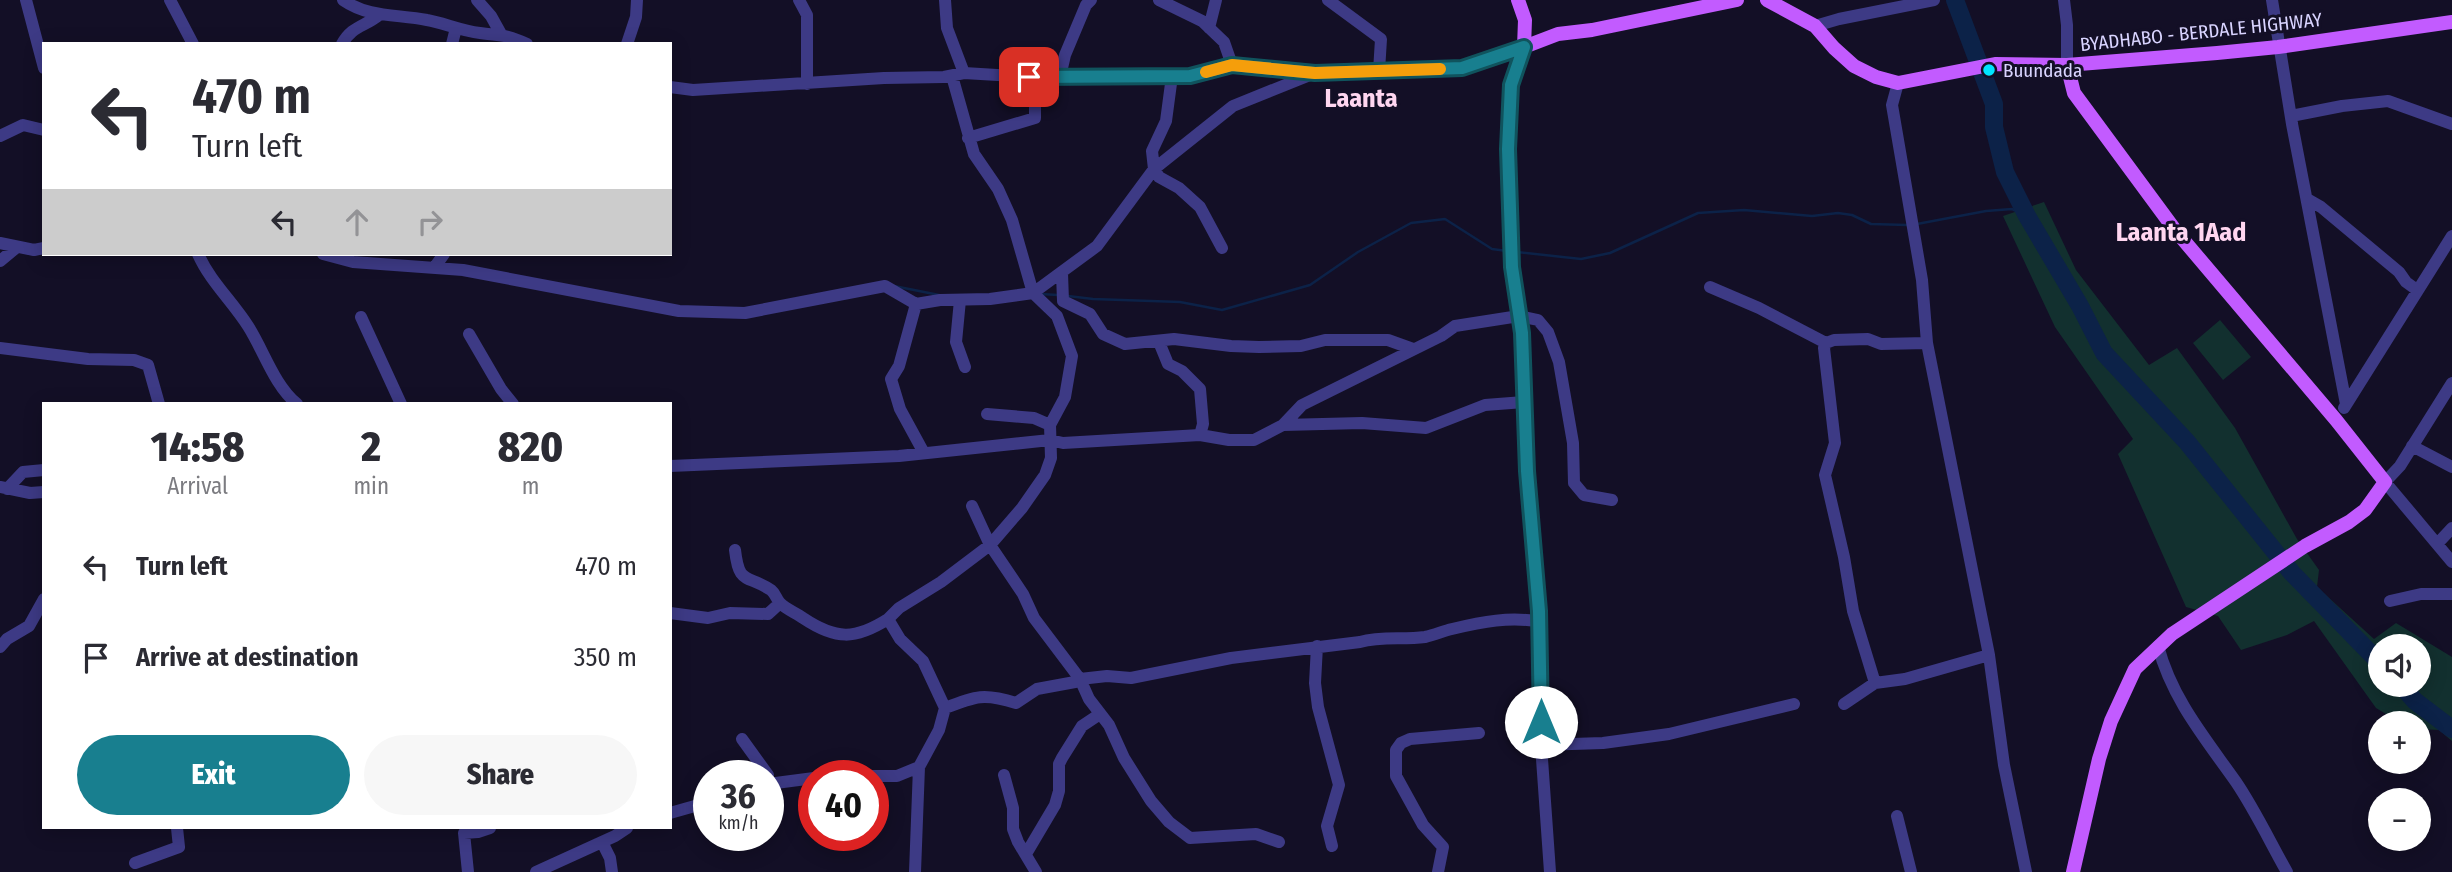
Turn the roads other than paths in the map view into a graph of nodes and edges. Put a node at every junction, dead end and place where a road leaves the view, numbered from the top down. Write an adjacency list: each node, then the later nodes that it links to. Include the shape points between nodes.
1 (26, 0): 32 (street)
2 (170, 0): 25 (street)
3 (343, 0): 19 (street)
4 (477, 0): 24 (street)
5 (637, 0): 29 (street)
6 (799, 0): 42 (street, via 807,15)
7 (945, 0): 37 (street)
8 (1087, 0): 40 (street)
9 (1159, 0): 23 (street)
10 (1216, 0): 23 (street)
11 (1328, 0): 35 (street, via 1381,39)
12 (1518, 0): 30 (main road, via 1525,20)
13 (1737, 0): 30 (main road, via 1558,34)
14 (1767, 0): 21 (main road)
15 (1934, 0): 18 (street)
16 (2064, 0): 34 (street)
17 (2272, 0): 31 (street)
18 (1885, 5): 21 (street)
19 (379, 15): 22 (street); 26 (street, via 351,30)
20 (2452, 22): 31 (main road, BYADHABO - BERDALE HIGHWAY)
21 (1815, 26): 41 (main road, via 1854,66)
22 (456, 28): 24 (street); 27 (street)
23 (1209, 28): 33 (street, via 1224,41)
24 (501, 34): 28 (street)
25 (192, 42)
26 (343, 42)
27 (452, 42)
28 (522, 42)
29 (628, 42)
30 (1524, 47): 35 (street, via 1462,68); 69 (street, via 1511,85 1508,149 1512,267)
31 (2278, 47): 34 (main road, BYADHABO - BERDALE HIGHWAY); 44 (street)
32 (42, 60)
33 (1232, 65): 36 (street); 38 (street)
34 (2067, 65): 41 (main road, BYADHABO - BERDALE HIGHWAY, via 1996,64); 86 (main road, via 2074,93 2175,230)
35 (1380, 71): 36 (street)
36 (1315, 73): 49 (street, via 1233,106)
37 (958, 74): 39 (street); 42 (street); 48 (street)
38 (1172, 76): 40 (street); 49 (street, via 1166,121 1153,151)
39 (1029, 77): 40 (street); 48 (street, via 1035,118)
40 (1060, 77)
41 (1898, 83): 74 (street, via 1892,105 1922,279)
42 (807, 84): 43 (street)
43 (672, 87)
44 (2291, 117): 45 (street, via 2388,101); 50 (street)
45 (2452, 124)
46 (42, 130): 47 (street, via 23,125)
47 (0, 136)
48 (968, 138): 64 (street, via 1012,220)
49 (1154, 169): 55 (street, via 1200,207); 61 (street, via 1097,246)
50 (2307, 199): 63 (street); 84 (street)
51 (2452, 236): 63 (street)
52 (0, 243): 53 (street)
53 (17, 247): 54 (street); 59 (street)
54 (42, 248)
55 (1222, 248)
56 (199, 256): 80 (street, via 249,327 286,396)
57 (330, 256): 60 (street)
58 (443, 256): 60 (street)
59 (0, 261)
60 (434, 268): 67 (street, via 679,311 745,313 885,286)
61 (1062, 273): 64 (street); 66 (street)
62 (1710, 287): 73 (street)
63 (2417, 290): 84 (street)
64 (1032, 293): 65 (street); 68 (street)
65 (960, 300): 67 (street); 77 (street, via 956,342)
66 (1063, 301): 68 (street); 72 (street, via 1090,314 1103,334 1125,344)
67 (916, 304): 92 (street, via 891,379 900,409)
68 (1057, 316): 87 (street, via 1072,356 1065,397)
69 (1519, 316): 76 (street, via 1455,327); 83 (street); 99 (street, via 1538,320 1548,332 1559,362 1573,443 1574,483 1584,495)
70 (361, 317): 81 (street)
71 (469, 334): 82 (street)
72 (1159, 342): 76 (street, via 1174,339 1259,347 1388,340); 89 (street, via 1168,364 1200,389)
73 (1826, 343): 74 (street, via 1868,339 1881,344); 120 (street, via 1835,443 1825,475 1853,611)
74 (1927, 343): 118 (street)
75 (0, 348): 79 (street, via 134,360 148,365)
76 (1413, 349): 88 (street, via 1302,405)
77 (965, 367)
78 (2452, 383): 91 (street)
79 (158, 402)
80 (294, 402)
81 (400, 402)
82 (511, 402)
83 (1524, 402): 88 (street, via 1485,405 1426,428 1362,423); 106 (street)
84 (2346, 404): 86 (street)
85 (987, 414): 87 (street, via 1034,418)
86 (2336, 420): 96 (main road)
87 (1050, 425): 90 (street)
88 (1283, 425): 89 (street, via 1254,440)
89 (1200, 435): 90 (street)
90 (1050, 440): 92 (street); 103 (street, via 1051,458 1045,475)
91 (2412, 446): 94 (street); 96 (street)
92 (924, 453): 93 (street)
93 (672, 466)
94 (2452, 467)
95 (42, 470): 97 (street, via 23,472)
96 (2385, 482): 102 (street); 116 (main road, via 2365,510 2349,522 2305,546)
97 (3, 488): 98 (street)
98 (42, 492)
99 (1612, 500)
100 (972, 506): 103 (street)
101 (2452, 528): 102 (street)
102 (2438, 543): 105 (street)
103 (990, 545): 112 (street); 119 (street, via 1034,618)
104 (735, 550): 110 (street, via 737,570 773,592)
105 (2452, 562)
106 (1538, 586): 113 (street, via 1533,608); 114 (street)
107 (2452, 594): 108 (street)
108 (2390, 601)
109 (42, 603): 117 (street, via 29,626)
110 (780, 603): 111 (street, via 768,614 730,613 708,618); 112 (street, via 830,632 867,632)
111 (672, 613)
112 (888, 619): 123 (street, via 900,639 923,661)
113 (1520, 620): 114 (street); 115 (street, via 1428,636)
114 (1540, 622): 127 (street)
115 (1317, 646): 119 (street, via 1131,678); 141 (street, via 1318,707 1339,785 1327,826)
116 (2158, 646): 153 (main road, via 2135,669 2111,721); 154 (street, via 2182,706 2237,783)
117 (0, 647)
118 (1989, 655): 120 (street); 152 (street, via 2004,765)
119 (1080, 679): 123 (street, via 1037,689 1016,703 983,696); 124 (street)
120 (1875, 683): 122 (street)
121 (1794, 704): 127 (street, via 1662,736)
122 (1844, 704)
123 (945, 708): 129 (street)
124 (1100, 714): 140 (street, via 1151,801 1190,838 1256,834); 142 (street, via 1082,726 1062,758 1055,805)
125 (1479, 733): 149 (street, via 1410,739 1396,750 1396,776 1423,825 1443,847)
126 (742, 739): 128 (street)
127 (1541, 745): 150 (street)
128 (756, 760)
129 (919, 767): 131 (street); 147 (street)
130 (1004, 775): 142 (street, via 1013,829)
131 (889, 776)
132 (693, 807): 133 (street)
133 (672, 812)
134 (1897, 816): 151 (street)
135 (177, 829): 143 (street, via 179,847)
136 (487, 829): 138 (street)
137 (625, 829): 139 (street)
138 (463, 830): 144 (street)
139 (602, 842): 145 (street); 146 (street)
140 (1279, 842)
141 (1332, 846)
142 (1026, 854): 148 (street)
143 (135, 863)
144 (468, 872)
145 (536, 872)
146 (612, 872)
147 (915, 872)
148 (1036, 872)
149 (1438, 872)
150 (1550, 872)
151 (1911, 872)
152 (2026, 872)
153 (2073, 872)
154 (2287, 872)

